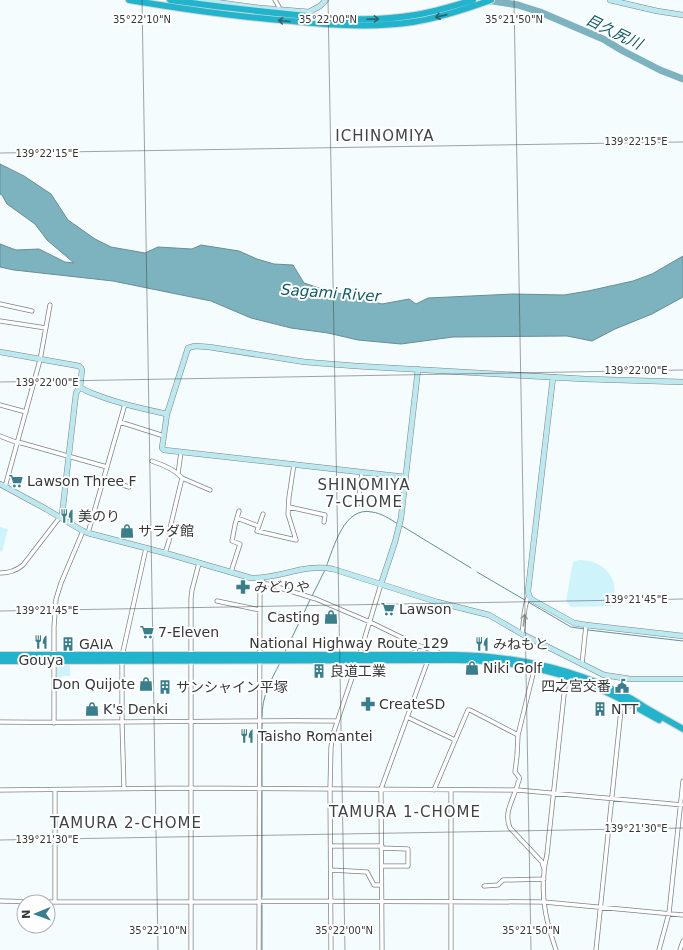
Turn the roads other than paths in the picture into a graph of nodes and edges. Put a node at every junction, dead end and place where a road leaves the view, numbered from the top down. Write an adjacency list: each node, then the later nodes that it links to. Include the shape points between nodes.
1 (130, 0): 7 (highway, one-way to 1, via 448,15 424,20 364,25 244,17)
2 (170, 0): 6 (highway, one-way to 6, via 275,13 354,19 415,16)
3 (200, 0): 9 (street)
4 (275, 0): 9 (street)
5 (326, 0): 9 (street, via 309,12)
6 (473, 0)
7 (491, 0)
8 (610, 0): 10 (street)
9 (278, 10)
10 (683, 15)
11 (0, 304): 13 (street)
12 (50, 305): 15 (street)
13 (32, 311)
14 (0, 321): 15 (street)
15 (46, 328): 17 (street)
16 (0, 353): 17 (street)
17 (40, 360): 21 (street, via 79,366 82,370); 24 (street)
18 (418, 369): 19 (street); 25 (street, via 305,362 191,346 186,351); 37 (street)
19 (553, 377): 20 (street); 59 (street)
20 (683, 382)
21 (80, 387): 22 (street); 31 (street, via 76,393)
22 (124, 404): 25 (street); 26 (street)
23 (0, 405): 24 (street)
24 (26, 412): 29 (street)
25 (167, 414): 28 (street)
26 (120, 422): 28 (street); 34 (street)
27 (0, 436): 29 (street)
28 (164, 436): 30 (street, via 164,450)
29 (18, 442): 31 (street); 40 (street)
30 (181, 452): 33 (street); 36 (street)
31 (69, 456): 34 (street); 47 (street)
32 (152, 461): 36 (street, via 171,468)
33 (294, 464): 35 (street); 44 (street)
34 (107, 468): 39 (street)
35 (362, 472): 37 (street); 43 (street)
36 (178, 474): 38 (street)
37 (405, 477): 58 (street, via 400,521)
38 (182, 478): 42 (street); 53 (street, via 169,541)
39 (104, 479): 41 (street); 51 (street)
40 (2, 486): 47 (street)
41 (129, 487)
42 (210, 490)
43 (358, 504)
44 (289, 507): 49 (street, via 325,515); 50 (street, via 288,514 296,540 257,531)
45 (239, 510): 48 (street)
46 (263, 514): 50 (street)
47 (60, 517): 51 (street); 56 (street, via 23,565 18,569)
48 (237, 518): 50 (street); 55 (street, via 232,541 240,544)
49 (324, 522)
50 (258, 526)
51 (85, 532): 52 (street); 72 (street, via 56,599)
52 (146, 548): 53 (street); 73 (street)
53 (164, 552): 54 (street)
54 (199, 563): 55 (street); 74 (street, via 191,598)
55 (231, 572): 57 (street)
56 (0, 573)
57 (260, 578): 58 (street, via 303,569 325,568); 61 (street); 62 (street, via 264,583 316,599)
58 (381, 584): 62 (street); 64 (street, via 437,602 484,613)
59 (528, 598): 63 (street, via 574,623); 64 (street, one-way to 59)
60 (217, 601): 61 (street)
61 (260, 610): 75 (street)
62 (370, 622): 66 (street); 76 (street)
63 (586, 625): 65 (street); 79 (street)
64 (522, 634): 79 (street)
65 (683, 636)
66 (417, 645): 67 (street); 68 (street)
67 (425, 647): 69 (street); 70 (street, via 438,652)
68 (414, 655): 69 (highway, National Highway Route 129); 76 (highway, National Highway Route 129)
69 (423, 655): 70 (highway, National Highway Route 129)
70 (438, 655): 80 (highway, National Highway Route 129, via 498,657)
71 (0, 656): 72 (highway, National Highway Route 129)
72 (54, 658): 73 (highway, National Highway Route 129); 78 (highway, National Highway Route 129); 91 (street)
73 (122, 658): 74 (highway, National Highway Route 129); 92 (street)
74 (191, 658): 75 (highway, National Highway Route 129); 88 (street)
75 (259, 658): 76 (highway, National Highway Route 129); 87 (street)
76 (359, 658): 77 (highway, National Highway Route 129); 89 (street)
77 (428, 660): 80 (highway, National Highway Route 129, via 474,660); 86 (street)
78 (0, 661)
79 (582, 664): 82 (street)
80 (535, 666): 81 (highway, National Highway Route 129); 95 (street)
81 (566, 674): 84 (highway, National Highway Route 129); 108 (street)
82 (604, 675): 83 (street, via 630,679); 84 (street)
83 (683, 679)
84 (599, 686): 85 (highway, National Highway Route 129); 93 (highway, National Highway Route 129, via 624,694)
85 (622, 700): 94 (highway, National Highway Route 129); 109 (street)
86 (407, 717): 96 (street); 102 (street)
87 (259, 720): 88 (street); 89 (street); 100 (street)
88 (191, 721): 92 (street); 98 (street)
89 (337, 721): 101 (street, via 331,747)
90 (0, 722): 91 (street)
91 (54, 722): 92 (street)
92 (122, 722): 99 (street)
93 (683, 729)
94 (683, 734)
95 (518, 735): 96 (street, via 468,710); 107 (street, via 515,772 519,779)
96 (455, 740): 105 (street)
97 (683, 781): 110 (street)
98 (191, 788): 99 (street); 100 (street); 125 (street)
99 (124, 789): 104 (street)
100 (260, 789): 101 (street); 122 (street)
101 (330, 789): 102 (street); 111 (street)
102 (381, 789): 105 (street); 112 (street)
103 (0, 790): 104 (street)
104 (55, 790): 119 (street)
105 (434, 790): 106 (street)
106 (451, 790): 107 (street); 127 (street)
107 (517, 790): 108 (street); 114 (street, via 508,810 508,823 542,862)
108 (554, 793): 109 (street); 114 (street)
109 (611, 799): 110 (street); 129 (street)
110 (682, 805): 130 (street)
111 (331, 846): 112 (street); 115 (street)
112 (382, 847): 113 (street); 113 (street, via 408,849 408,866)
113 (382, 866): 117 (street)
114 (544, 869): 116 (street)
115 (331, 870): 117 (street, via 367,872 374,885); 123 (street)
116 (544, 879): 118 (street, via 503,880 498,885); 128 (street)
117 (382, 885): 126 (street)
118 (484, 886)
119 (55, 894)
120 (0, 901): 121 (street)
121 (16, 901)
122 (260, 901): 123 (street); 125 (street); 134 (street)
123 (331, 901): 126 (street); 135 (street)
124 (56, 902): 125 (street)
125 (191, 902): 133 (street)
126 (381, 902): 127 (street); 136 (street)
127 (451, 902): 128 (street); 137 (street)
128 (544, 902): 129 (street); 138 (street, via 547,923)
129 (600, 908): 130 (street); 139 (street)
130 (669, 913): 131 (street); 140 (street)
131 (683, 915)
132 (683, 941): 141 (street)
133 (191, 950)
134 (260, 950)
135 (331, 950)
136 (382, 950)
137 (451, 950)
138 (556, 950)
139 (596, 950)
140 (659, 950)
141 (680, 950)

